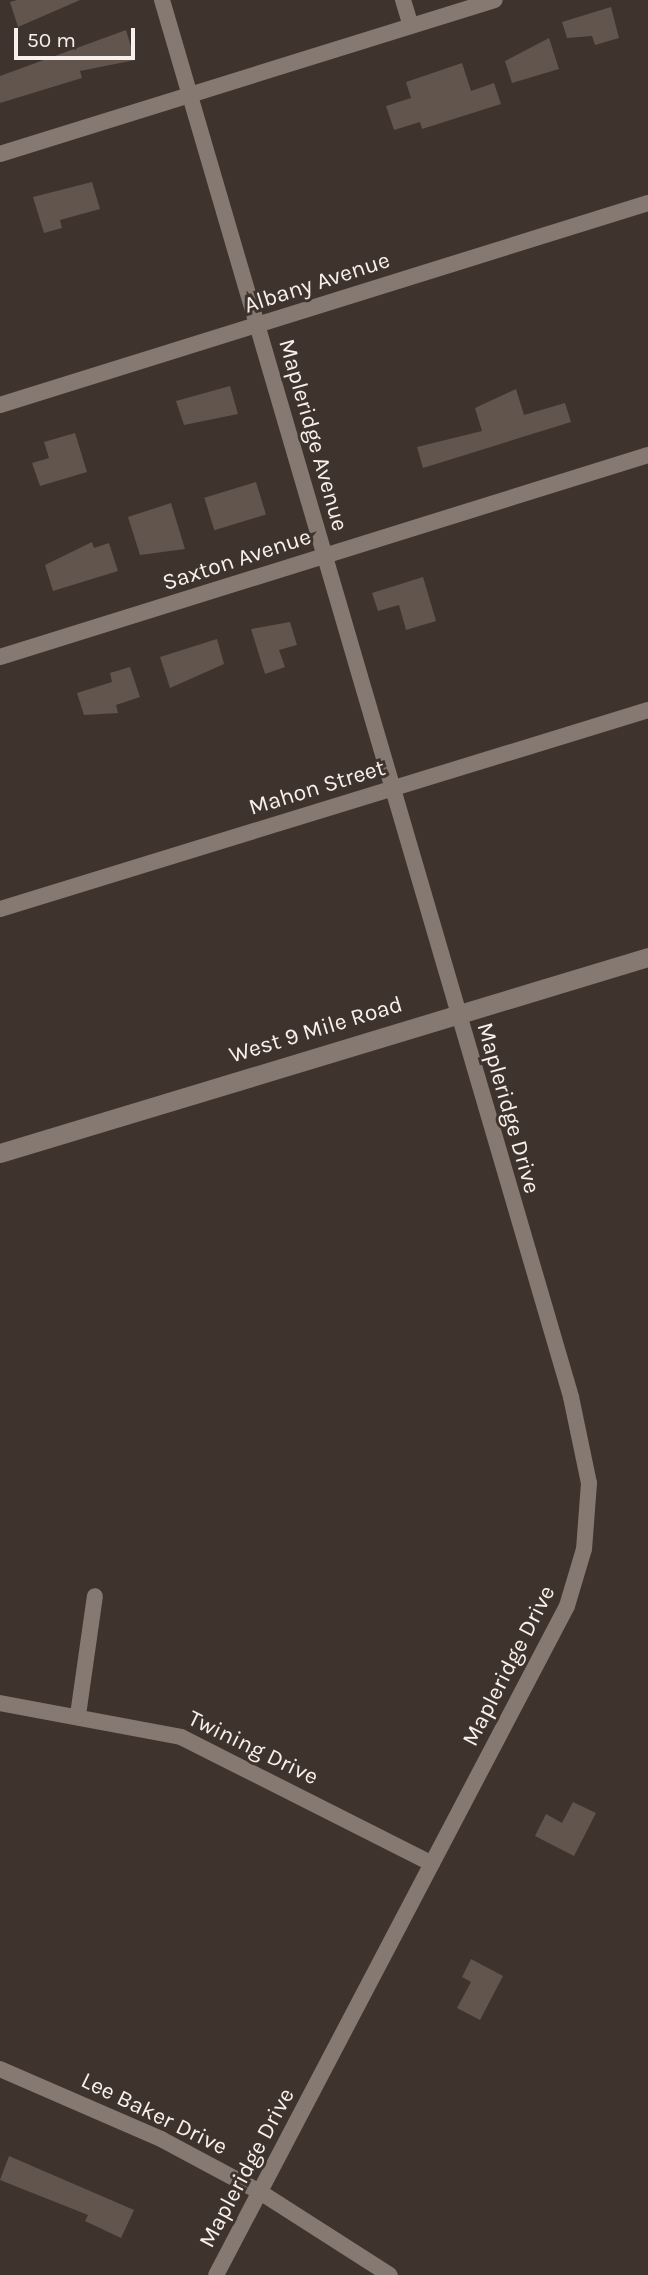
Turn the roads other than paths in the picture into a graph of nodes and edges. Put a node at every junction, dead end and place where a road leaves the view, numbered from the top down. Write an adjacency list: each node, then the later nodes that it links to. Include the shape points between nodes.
1 (162, 0): 5 (street, Mapleridge Avenue)
2 (403, 0): 4 (street)
3 (495, 0): 4 (street)
4 (411, 26): 5 (street)
5 (191, 94): 6 (street); 8 (street, Mapleridge Avenue)
6 (0, 154)
7 (648, 203): 8 (street, Albany Avenue)
8 (259, 326): 9 (street, Albany Avenue); 11 (street, Mapleridge Avenue)
9 (0, 405)
10 (648, 456): 11 (street, Saxton Avenue)
11 (323, 556): 12 (street, Saxton Avenue); 14 (street, Mapleridge Avenue)
12 (0, 657)
13 (648, 710): 14 (street, Mahon Street)
14 (392, 788): 15 (street, Mahon Street); 17 (street, Mapleridge Drive)
15 (0, 909)
16 (648, 957): 17 (main road, West 9 Mile Road)
17 (457, 1013): 18 (main road, West 9 Mile Road); 22 (street, Mapleridge Drive, via 579,1426 589,1505 567,1606)
18 (0, 1153)
19 (95, 1596): 21 (street)
20 (0, 1703): 21 (street, Twining Drive)
21 (78, 1715): 22 (street, Twining Drive, via 151,1727 203,1746)
22 (432, 1864): 24 (street, Mapleridge Drive)
23 (0, 2069): 24 (street, Lee Baker Drive, via 127,2122)
24 (260, 2192): 25 (street, Mapleridge Drive); 26 (street, Lee Baker Drive)
25 (216, 2275)
26 (390, 2275)

